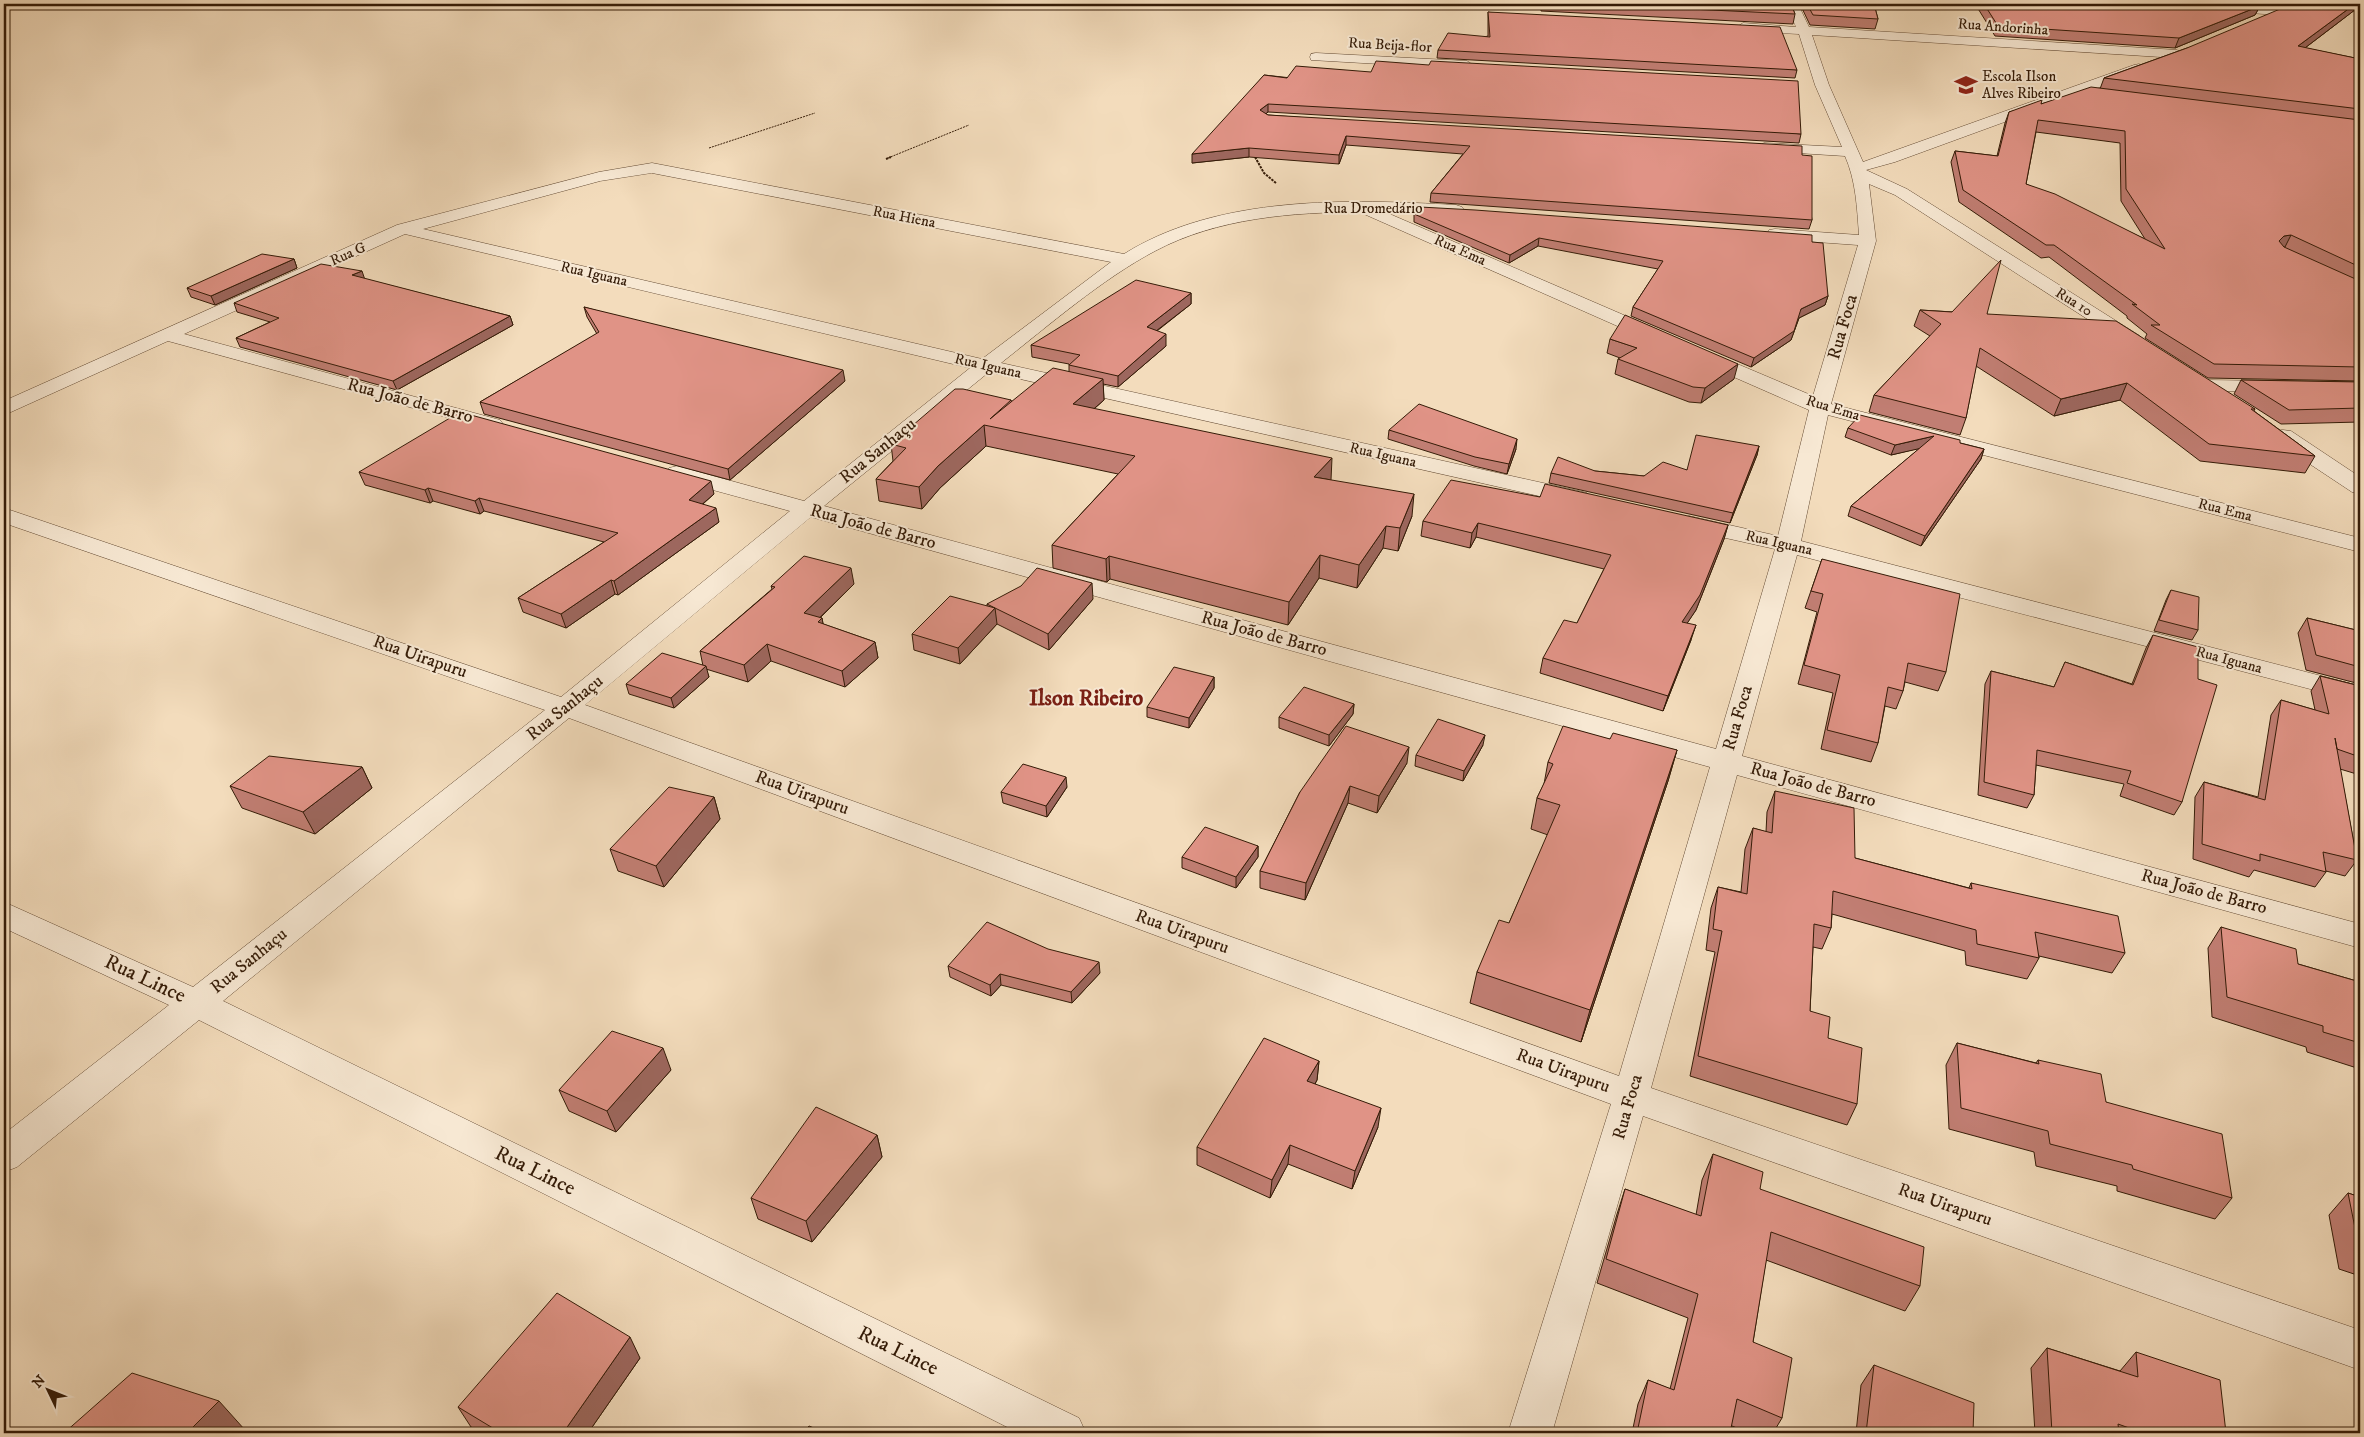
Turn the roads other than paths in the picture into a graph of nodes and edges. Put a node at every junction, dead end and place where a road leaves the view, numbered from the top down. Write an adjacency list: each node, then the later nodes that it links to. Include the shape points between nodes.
1 (1792, 4): 5 (street, Rua Foca)
2 (2214, 8): 3 (street, via 2285,9)
3 (2246, 25)
4 (1735, 26): 5 (street, Rua Andorinha)
5 (1804, 30): 8 (street, Rua Andorinha, via 2182,52); 11 (street, Rua Foca, via 1817,85)
6 (1316, 57): 7 (street, Rua Beija-flor)
7 (1485, 66)
8 (2075, 92): 9 (street); 11 (street, via 1890,159)
9 (2104, 96)
10 (1751, 146): 11 (street)
11 (1855, 165): 17 (street, Rua Foca, via 1864,197); 20 (street, Rua 10)
12 (682, 174): 15 (street, Rua G, via 652,168 623,171); 18 (street, Rua Hiena)
13 (1359, 206): 14 (street, Rua Dromedário); 18 (street, Rua Dromedário, via 1296,208 1193,229 1141,250); 24 (street, Rua Ema)
14 (1474, 211)
15 (403, 229): 19 (street, Rua G); 21 (street, Rua Iguana)
16 (1760, 233): 17 (street)
17 (1868, 241): 24 (street, Rua Foca)
18 (1126, 260): 21 (street, Rua Sanhaçu)
19 (166, 335): 25 (street, Rua G); 27 (street, Rua João de Barro)
20 (2148, 349)
21 (984, 365): 30 (street, Rua Iguana); 31 (street, Rua Sanhaçu)
22 (2293, 387): 23 (street, via 2198,381)
23 (2230, 402)
24 (1820, 407): 34 (street, Rua Foca); 35 (street, Rua Ema)
25 (4, 408)
26 (2271, 428): 29 (street)
27 (520, 431)
28 (654, 467): 31 (street, Rua João de Barro)
29 (2360, 487)
30 (1594, 502)
31 (808, 509): 37 (street, Rua Sanhaçu); 38 (street, Rua João de Barro)
32 (4, 515): 37 (street, Rua Uirapuru)
33 (1672, 519): 34 (street, Rua Iguana)
34 (1788, 545): 36 (street, Rua Iguana); 38 (street, Rua Foca)
35 (2360, 545)
36 (2360, 694)
37 (567, 708): 41 (street, Rua Sanhaçu); 42 (street, Rua Uirapuru)
38 (1726, 761): 40 (street, Rua João de Barro); 42 (street, Rua Foca)
39 (4, 914): 41 (street, Rua Lince)
40 (2360, 936)
41 (196, 1003): 43 (street, Rua Sanhaçu); 45 (street, Rua Lince)
42 (1631, 1096): 44 (street, Rua Uirapuru); 46 (street, Rua Foca)
43 (4, 1156)
44 (2360, 1350)
45 (1064, 1433)
46 (1530, 1433)

